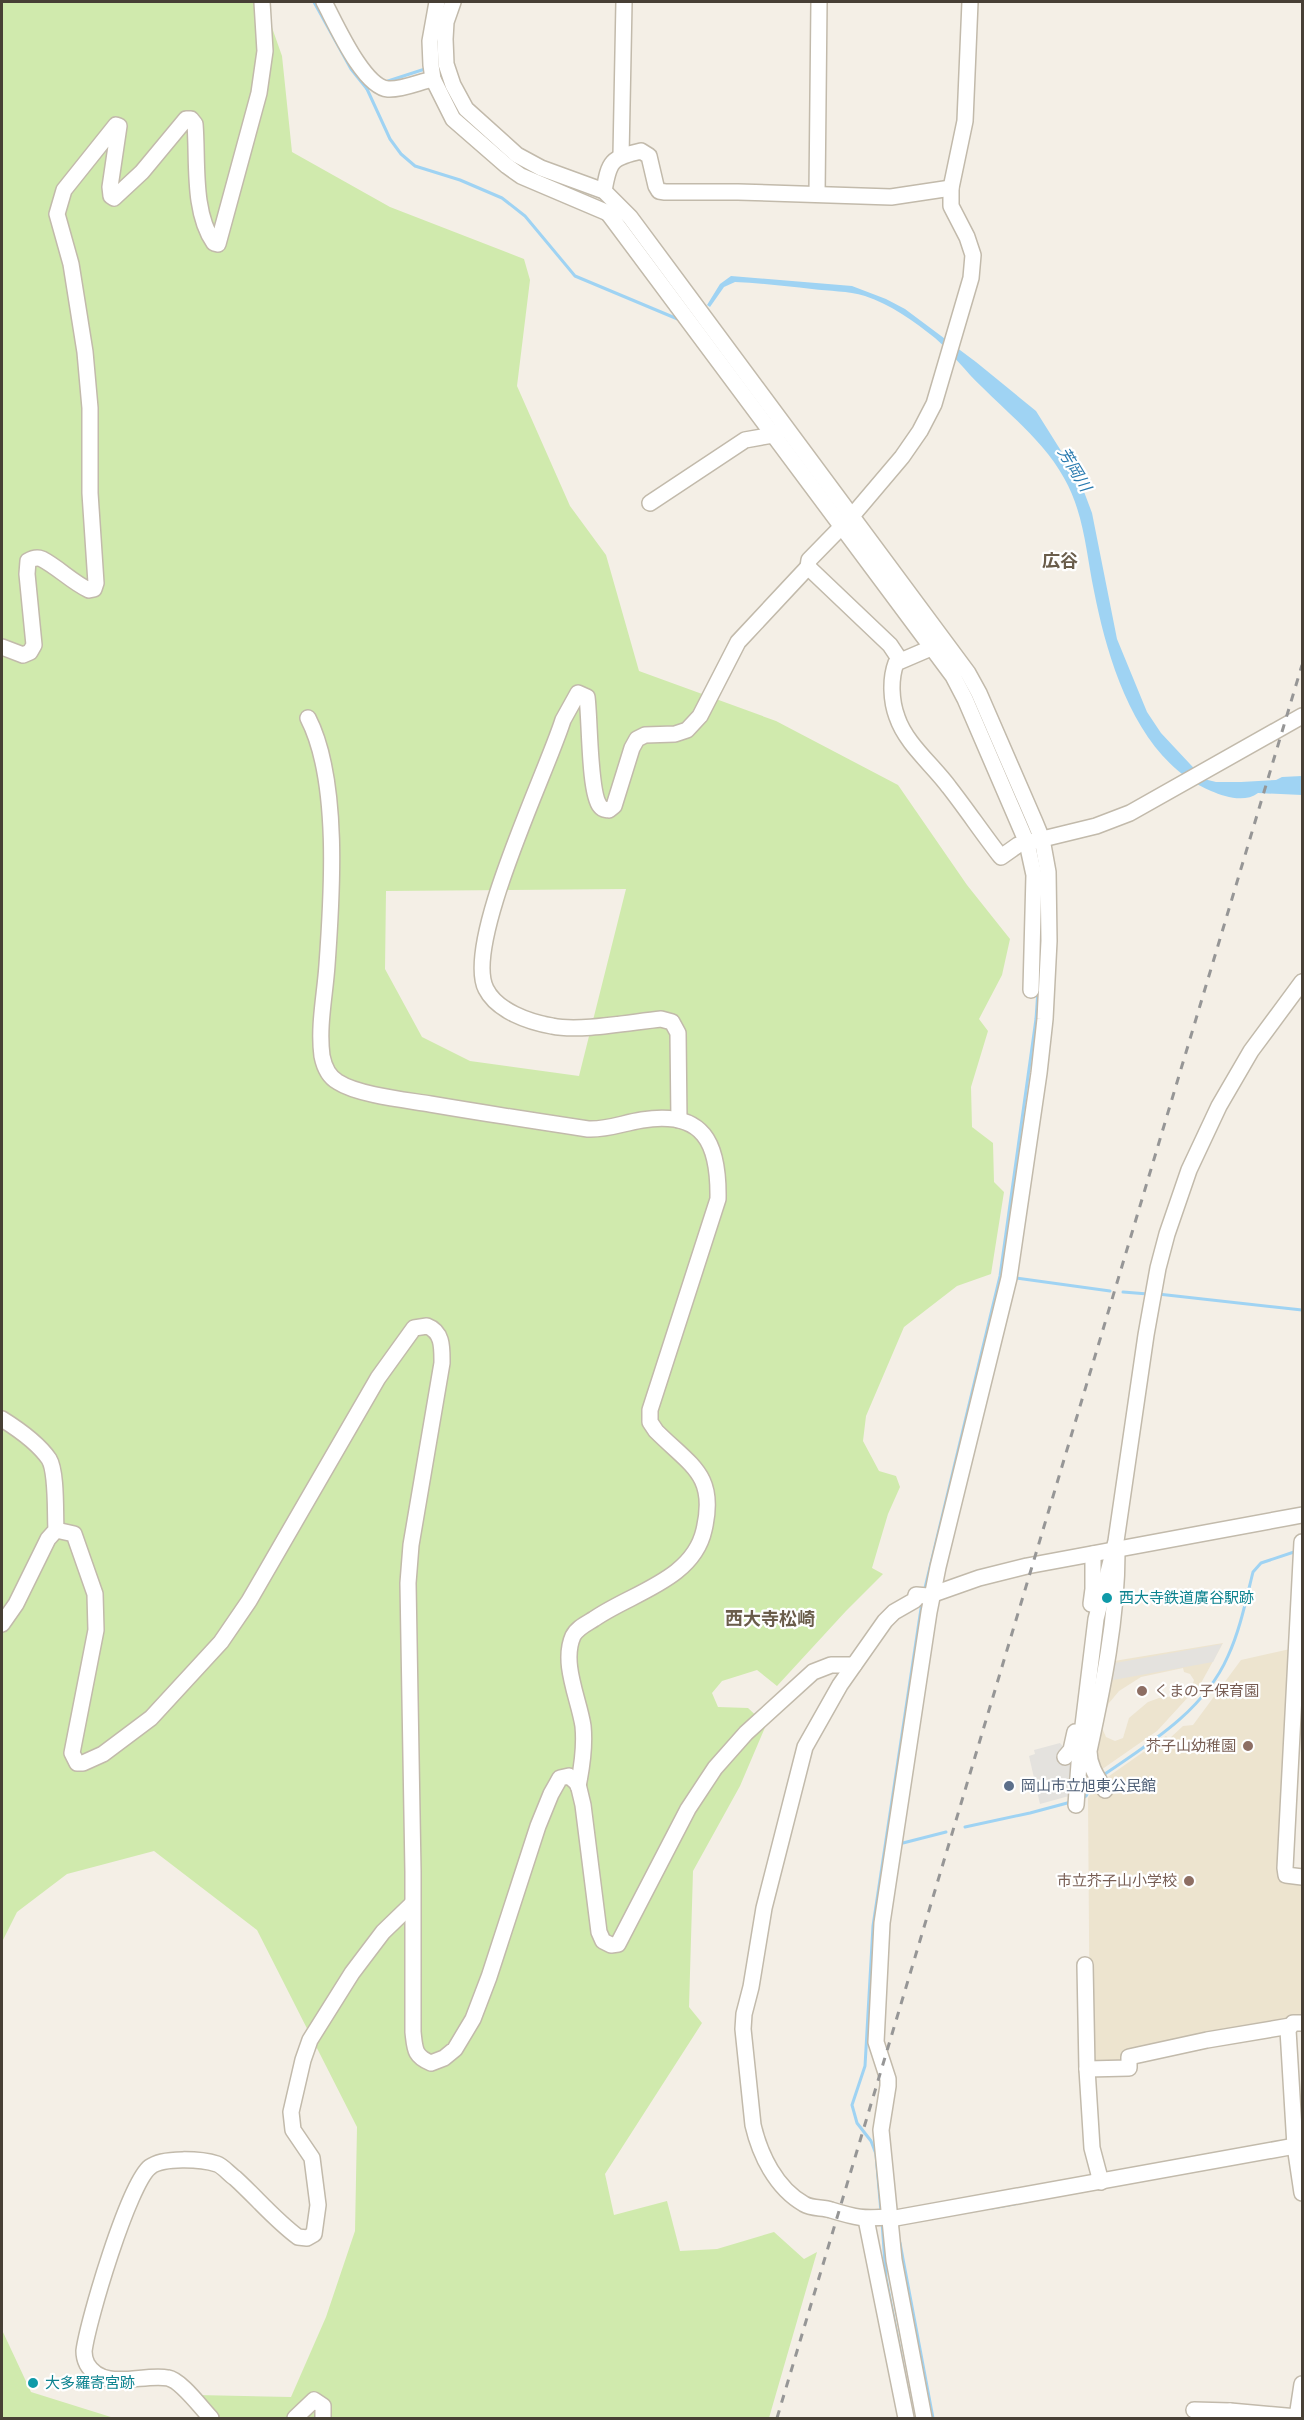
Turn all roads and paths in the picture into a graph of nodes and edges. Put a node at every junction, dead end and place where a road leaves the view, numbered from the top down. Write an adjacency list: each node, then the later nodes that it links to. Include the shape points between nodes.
1 (262, 2): 18 (street, via 265,51 259,93 218,244 209,236 200,202 195,124 191,119 186,119 142,172 114,198 110,187 119,126 116,125 64,190 57,214 71,264 85,352 96,583 89,590 40,558 32,558 27,574 34,645 23,655)
2 (324, 2): 8 (street, via 358,64 373,82 391,90)
3 (437, 2): 8 (street, via 430,41)
4 (453, 2): 11 (street, via 446,22 446,64 466,109 529,163)
5 (624, 2): 9 (street)
6 (819, 2): 12 (street)
7 (969, 2): 10 (street, via 965,121)
8 (432, 71): 13 (street, via 453,119 507,166 536,183)
9 (621, 156): 11 (street, via 608,167); 12 (street, via 646,153 659,191)
10 (951, 188): 12 (street, via 904,197); 16 (street, via 951,206 967,237 973,266 934,404 902,457)
11 (604, 191): 13 (street)
12 (817, 194)
13 (616, 212): 14 (street)
14 (779, 431): 15 (street, via 744,440); 16 (street)
15 (650, 503)
16 (845, 522): 17 (street, via 812,555); 19 (street); 23 (street, via 974,682)
17 (808, 567): 20 (street, via 890,645); 26 (street, via 738,642 699,716 687,730 637,739 614,806 609,810 598,804 587,697 578,693 563,720 491,912 482,978 491,996 504,1009 568,1028 661,1019 672,1022 678,1033)
18 (2, 646)
19 (931, 648): 20 (street); 23 (street, via 960,687)
20 (900, 660): 23 (street, via 893,671 892,698 901,725 1001,857 1018,845)
21 (1302, 716): 23 (street, via 1113,820)
22 (308, 718): 26 (street, via 330,798 322,1028 322,1058 330,1076 340,1084 397,1099 588,1130 658,1118)
23 (1033, 841): 25 (street); 35 (street, via 1048,872 1049,941 1039,1073 1010,1278)
24 (1302, 982): 31 (street, via 1251,1051 1204,1135 1174,1212 1153,1294)
25 (1031, 990)
26 (679, 1120): 41 (street, via 699,1129 712,1147 718,1199 655,1387 650,1422 705,1482 708,1513 701,1542 678,1570 608,1608 572,1637 571,1669 584,1743)
27 (2, 1419): 29 (street, via 50,1460)
28 (1302, 1515): 31 (street)
29 (56, 1530): 36 (street); 44 (street, via 74,1534 95,1594 96,1630 72,1753 77,1763 83,1763 103,1754 151,1718 221,1642 378,1378 414,1328 427,1326 439,1334 442,1362 408,1583)
30 (1302, 1544): 33 (street)
31 (1115, 1550): 32 (street); 40 (street, via 1114,1606 1103,1688 1089,1751 1089,1760); 42 (street, via 1096,1618)
32 (1093, 1554): 35 (street, via 1008,1570); 39 (street, via 1093,1589 1073,1743)
33 (1302, 1555): 34 (street)
34 (1302, 1585): 38 (street)
35 (927, 1595): 37 (street, via 916,1595 915,1600 894,1612); 51 (street, via 882,1923 876,2042 888,2079 881,2130)
36 (2, 1624)
37 (854, 1665): 41 (street, via 831,1665 813,1672 746,1733 715,1768 688,1809 618,1944 603,1941 599,1932 589,1840); 51 (street, via 805,1747 764,1908 743,2029 753,2125 771,2172 806,2206)
38 (1298, 1696): 43 (street, via 1285,1868 1286,1875)
39 (1065, 1757)
40 (1100, 1782)
41 (578, 1785): 44 (street, via 569,1776 560,1778 550,1794 473,2019 455,2049 431,2063 420,2058 412,2032)
42 (1077, 1801)
43 (1302, 1877)
44 (412, 1904): 55 (street, via 383,1932 352,1973 310,2040 303,2060 291,2112 293,2130 312,2158 318,2205 314,2234 298,2237 219,2164 189,2160 151,2166 131,2198 90,2324 83,2353 87,2365 109,2379 170,2378)
45 (1084, 1965): 47 (street)
46 (1296, 2025): 47 (street, via 1129,2057 1129,2068); 48 (street, via 1288,2030)
47 (1086, 2069): 49 (street, via 1092,2148)
48 (1297, 2148): 49 (street); 50 (street)
49 (1101, 2182): 51 (street)
50 (1302, 2193)
51 (882, 2218): 58 (street); 59 (street, via 894,2260)
52 (1302, 2384): 60 (street)
53 (1194, 2410): 54 (street)
54 (1230, 2415): 60 (street)
55 (211, 2418)
56 (295, 2418): 57 (street, via 314,2400 323,2406)
57 (323, 2418)
58 (906, 2418)
59 (924, 2418)
60 (1299, 2418)

